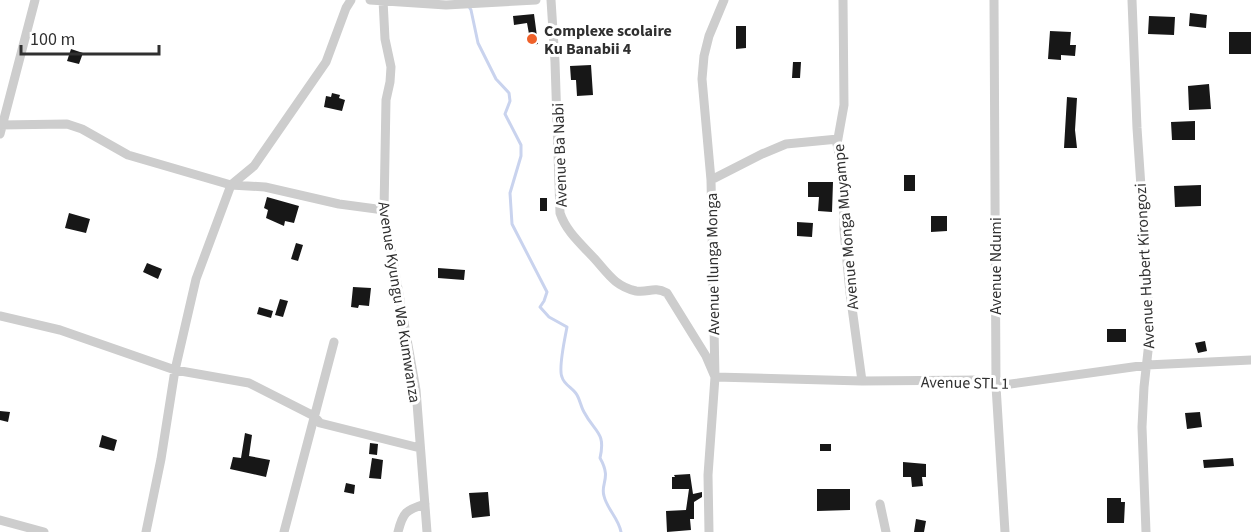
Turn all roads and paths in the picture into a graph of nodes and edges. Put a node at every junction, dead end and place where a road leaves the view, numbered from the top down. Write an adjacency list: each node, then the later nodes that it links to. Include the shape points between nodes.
1 (35, 0): 11 (street)
2 (351, 0): 15 (street, via 326,62 254,166)
3 (370, 0): 10 (street)
4 (536, 0): 10 (street, via 446,5)
5 (551, 0): 23 (street, Avenue Ba Nabi, via 560,213 564,225 621,286 638,291 657,288 667,293)
6 (724, 0): 14 (street, Avenue Ilunga Monga, via 704,56 702,79)
7 (843, 0): 12 (street, Avenue Monga Muyampe, via 844,105)
8 (994, 0): 25 (street, Avenue Ndumi)
9 (1132, 0): 21 (street, Avenue Hubert Kirongozi, via 1149,305)
10 (383, 1): 17 (street, Avenue Kyungu Wa Kumwanza, via 391,67 386,100)
11 (1, 128): 15 (street, via 67,124 128,155)
12 (838, 139): 13 (street, via 786,144); 24 (street, Avenue Monga Muyampe, via 849,282)
13 (724, 174): 14 (street); 16 (street)
14 (711, 180): 16 (street, Avenue Ilunga Monga)
15 (231, 185): 17 (street, via 265,187); 22 (street, via 196,279)
16 (711, 201): 23 (street, Avenue Ilunga Monga)
17 (384, 210): 27 (street, Avenue Kyungu Wa Kumwanza, via 411,359)
18 (0, 316): 22 (street, via 60,330)
19 (333, 342): 26 (street)
20 (1251, 360): 21 (street, Avenue STL 1)
21 (1147, 365): 25 (street, Avenue STL 1); 39 (street, Avenue Hubert Kirongozi, via 1142,427)
22 (175, 370): 26 (street, via 249,383); 32 (street)
23 (715, 377): 24 (street, Avenue STL 1); 36 (street, Avenue Ilunga Monga, via 708,475)
24 (862, 381): 25 (street, Avenue STL 1, via 980,380)
25 (996, 386): 38 (street, Avenue Ndumi)
26 (314, 416): 27 (street, via 320,423); 33 (street)
27 (420, 448): 28 (street, Avenue Kyungu Wa Kumwanza)
28 (425, 504): 34 (street, via 408,509); 35 (street, Avenue Kyungu Wa Kumwanza)
29 (880, 504): 37 (street)
30 (0, 520): 31 (street)
31 (44, 532)
32 (146, 532)
33 (284, 532)
34 (398, 532)
35 (427, 532)
36 (709, 532)
37 (885, 532)
38 (1005, 532)
39 (1146, 532)

